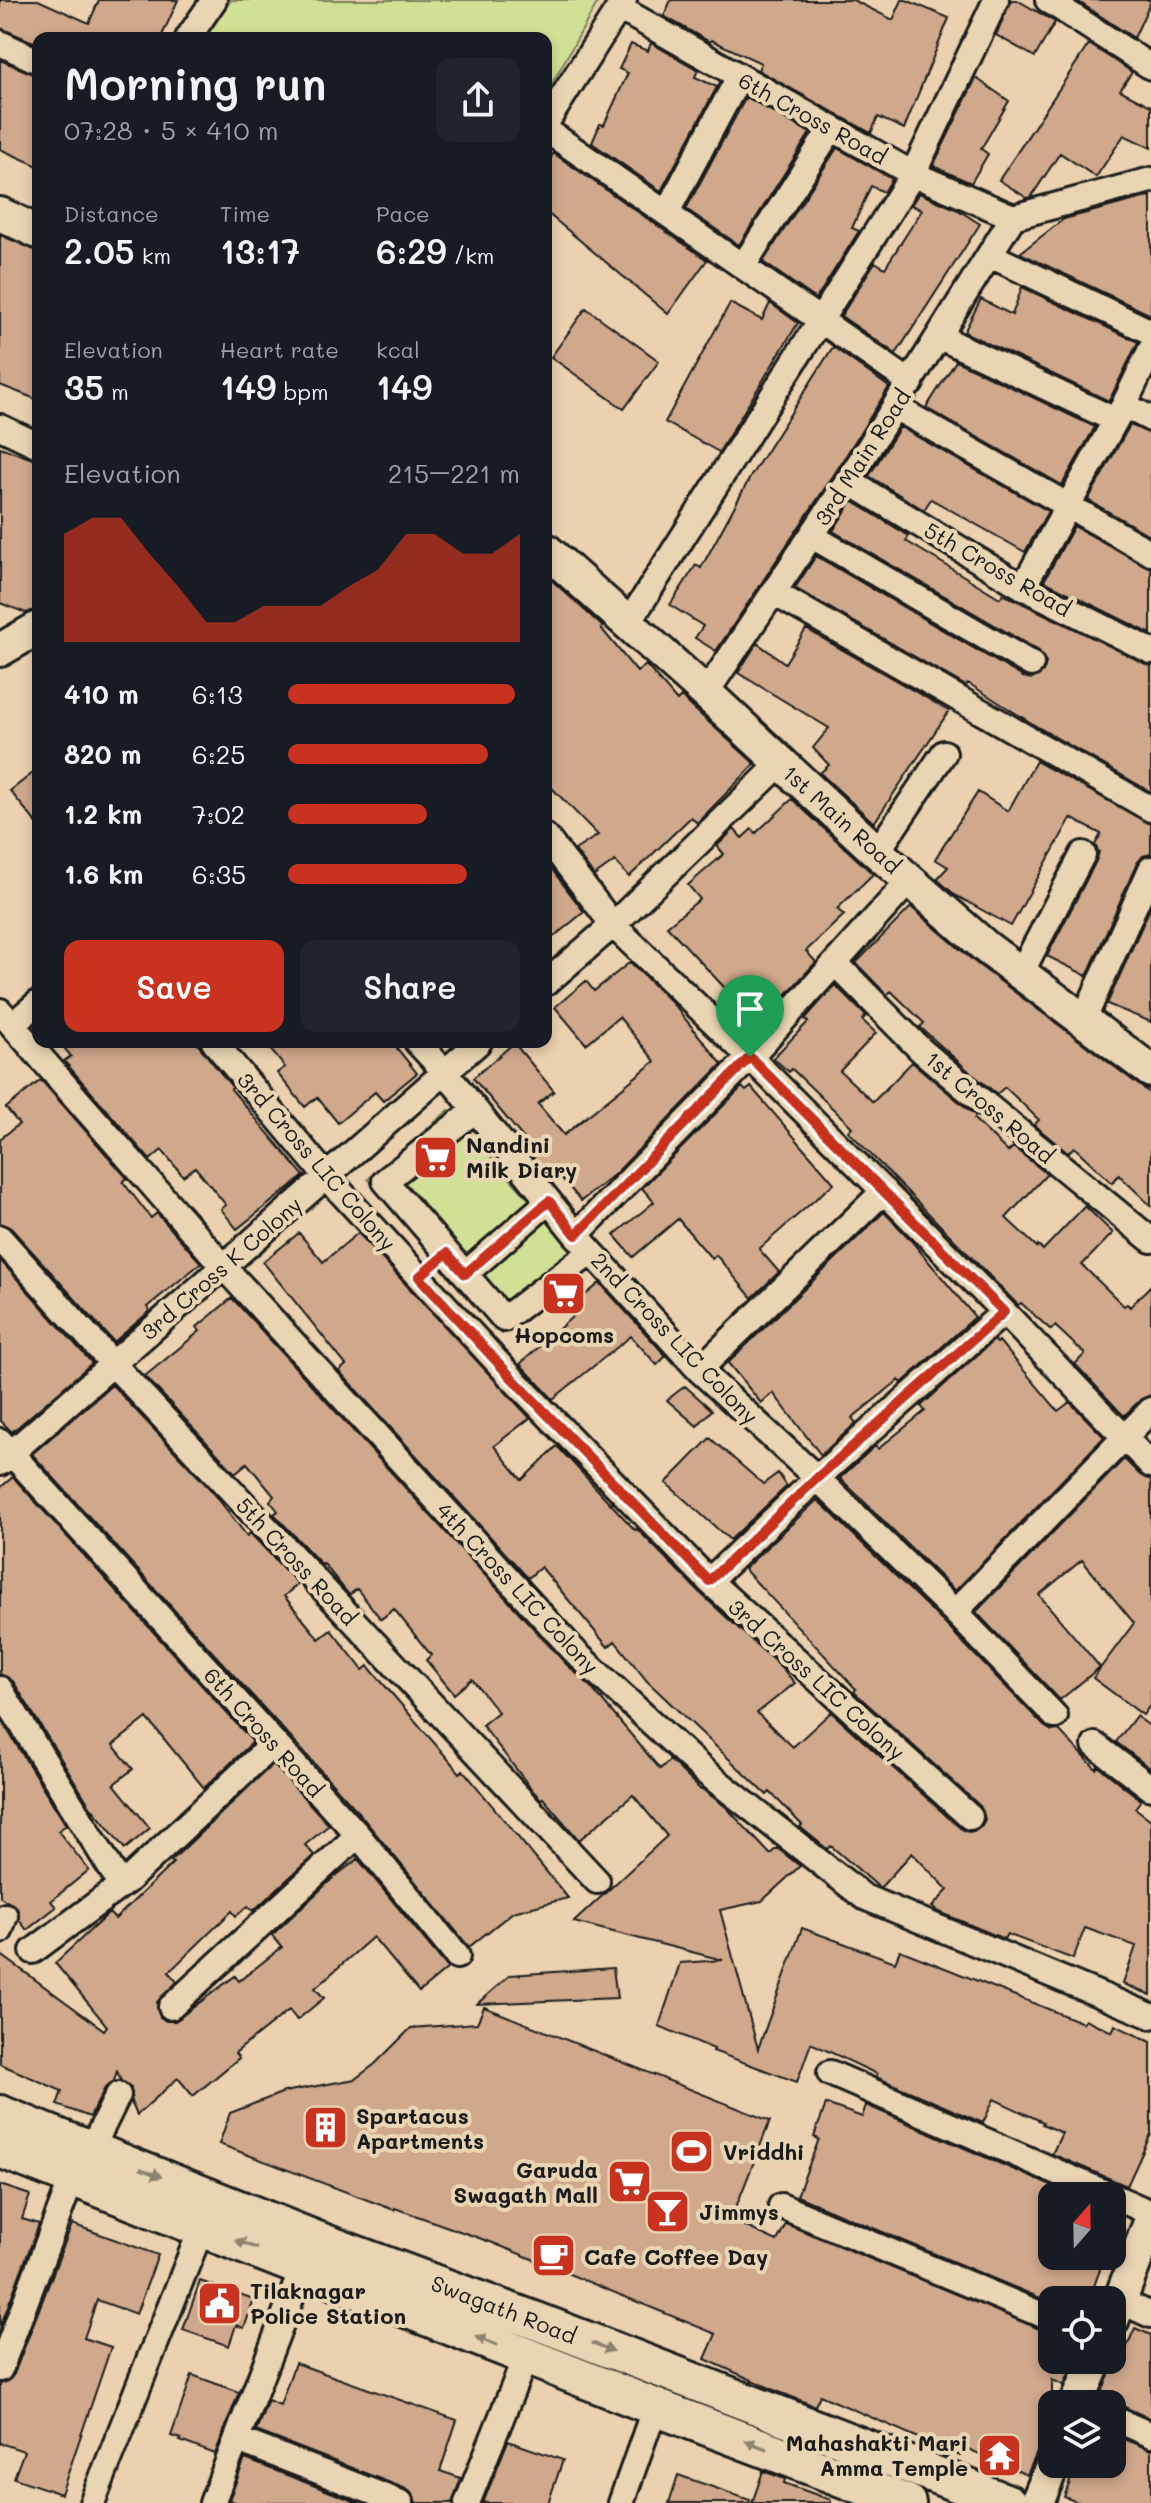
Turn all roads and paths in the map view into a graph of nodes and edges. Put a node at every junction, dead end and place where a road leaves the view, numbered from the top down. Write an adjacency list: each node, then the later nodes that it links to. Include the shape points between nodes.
1 (214, 0): 5 (street)
2 (996, 0): 13 (street)
3 (1048, 0): 8 (street)
4 (621, 4): 9 (street, 6th Cross Road); 10 (street)
5 (192, 32)
6 (0, 43): 7 (street)
7 (32, 58)
8 (1151, 67)
9 (739, 77): 11 (street, 6th Cross Road); 15 (street)
10 (552, 113)
11 (831, 129): 13 (street, 6th Cross Road); 20 (street)
12 (552, 134): 15 (street)
13 (913, 174): 17 (street, 6th Cross Road); 21 (street)
14 (1151, 180): 17 (street)
15 (667, 212): 20 (street)
16 (0, 214): 18 (street)
17 (1013, 217): 19 (street, 3rd Main Road)
18 (32, 229)
19 (990, 255): 22 (street); 23 (street, 3rd Main Road)
20 (743, 266): 21 (street)
21 (821, 322): 25 (street); 38 (street)
22 (1151, 332)
23 (940, 337): 25 (street, 3rd Main Road); 27 (street)
24 (1151, 349): 27 (street)
25 (911, 383): 26 (street, 3rd Main Road)
26 (895, 407): 31 (street, 3rd Main Road); 32 (street)
27 (1120, 412): 28 (street); 32 (street)
28 (1151, 419)
29 (0, 427): 30 (street)
30 (32, 442)
31 (848, 481): 33 (street, 3rd Main Road); 36 (street, 5th Cross Road)
32 (1069, 507): 34 (street); 36 (street)
33 (812, 536): 37 (street, 3rd Main Road); 40 (street)
34 (1151, 553)
35 (552, 555): 38 (street, 1st Main Road)
36 (1023, 587): 39 (street, 5th Cross Road)
37 (774, 593): 41 (street, 3rd Main Road); 44 (street)
38 (629, 622): 41 (street, 1st Main Road)
39 (1151, 651)
40 (1031, 664)
41 (706, 693): 43 (street, 1st Main Road)
42 (944, 753): 46 (street)
43 (780, 764): 46 (street, 1st Main Road); 50 (street)
44 (1151, 809)
45 (552, 845): 50 (street)
46 (877, 852): 49 (street, 1st Main Road)
47 (1083, 854): 52 (street)
48 (1151, 869): 56 (street)
49 (910, 880): 51 (street); 52 (street, 1st Main Road)
50 (613, 925): 53 (street); 62 (street)
51 (836, 964): 62 (street); 70 (street, 1st Cross Road, via 921,1050)
52 (1021, 973): 56 (street, 1st Main Road)
53 (552, 978)
54 (32, 1006): 55 (street)
55 (6, 1018): 58 (street, 4th Cross LIC Colony)
56 (1083, 1021): 63 (street, 1st Main Road)
57 (32, 1048): 73 (street, 4th Cross LIC Colony)
58 (32, 1048)
59 (219, 1048): 66 (street, 3rd Cross LIC Colony)
60 (423, 1048): 64 (street, 2nd Cross LIC Colony)
61 (472, 1048): 64 (street, 3rd Cross K Colony)
62 (750, 1057): 67 (street); 71 (street)
63 (1151, 1071)
64 (445, 1072): 65 (street, 2nd Cross LIC Colony); 66 (street, 3rd Cross K Colony)
65 (475, 1110): 68 (street, 2nd Cross LIC Colony); 72 (street, via 385,1181)
66 (326, 1176): 73 (street, 3rd Cross K Colony); 75 (street, 3rd Cross LIC Colony)
67 (884, 1191): 76 (street); 78 (street)
68 (549, 1201): 71 (street, 2nd Cross LIC Colony); 74 (street)
69 (0, 1238): 77 (street, 5th Cross Road)
70 (1151, 1240)
71 (584, 1244): 74 (street, via 504,1319); 78 (street, 2nd Cross LIC Colony)
72 (447, 1253): 74 (street); 75 (street)
73 (223, 1266): 77 (street, 3rd Cross K Colony); 98 (street, 4th Cross LIC Colony, via 577,1654 704,1771 864,1897)
74 (465, 1274)
75 (419, 1277): 84 (street, 3rd Cross LIC Colony)
76 (1004, 1312): 80 (street); 83 (street)
77 (113, 1364): 81 (street, 3rd Cross K Colony); 94 (street, 5th Cross Road)
78 (699, 1370): 83 (street, 2nd Cross LIC Colony)
79 (1151, 1410): 80 (street)
80 (1124, 1437): 82 (street); 85 (street)
81 (4, 1453): 88 (street, 6th Cross Road)
82 (1151, 1465)
83 (817, 1478): 84 (street); 85 (street, 2nd Cross LIC Colony)
84 (709, 1581): 91 (street, 3rd Cross LIC Colony)
85 (955, 1612): 87 (street, 2nd Cross LIC Colony)
86 (2, 1695): 93 (street, via 118,1880)
87 (1055, 1716)
88 (274, 1743): 92 (street, 6th Cross Road); 93 (street)
89 (1095, 1745): 90 (street)
90 (1151, 1788)
91 (970, 1817)
92 (358, 1835): 96 (street, 6th Cross Road); 97 (street)
93 (127, 1881): 95 (street)
94 (597, 1881)
95 (33, 1951)
96 (457, 1956)
97 (171, 2007)
98 (1151, 2016)
99 (830, 2073): 105 (street)
100 (118, 2095): 103 (street)
101 (0, 2114): 103 (main road, Swagath Road)
102 (0, 2149): 103 (main road, Swagath Road)
103 (82, 2163): 107 (main road, Swagath Road); 114 (street); 126 (main road, Swagath Road, one-way to 126, via 317,2240)
104 (781, 2206): 111 (street)
105 (1151, 2213)
106 (1151, 2220): 109 (street)
107 (202, 2227): 108 (main road, Swagath Road, one-way to 107); 120 (street)
108 (303, 2267): 113 (main road, Swagath Road, one-way to 108); 118 (street)
109 (1126, 2286)
110 (1126, 2312): 112 (street)
111 (1038, 2313)
112 (1151, 2315)
113 (526, 2356): 115 (main road, Swagath Road); 123 (street)
114 (0, 2369)
115 (655, 2407): 124 (street); 125 (main road, Swagath Road, one-way to 115)
116 (1126, 2424): 117 (street)
117 (1151, 2435)
118 (238, 2440): 121 (street); 122 (street)
119 (1047, 2478): 127 (street)
120 (92, 2503)
121 (212, 2503)
122 (401, 2503)
123 (467, 2503)
124 (621, 2503)
125 (907, 2503)
126 (1008, 2503)
127 (1037, 2503)

